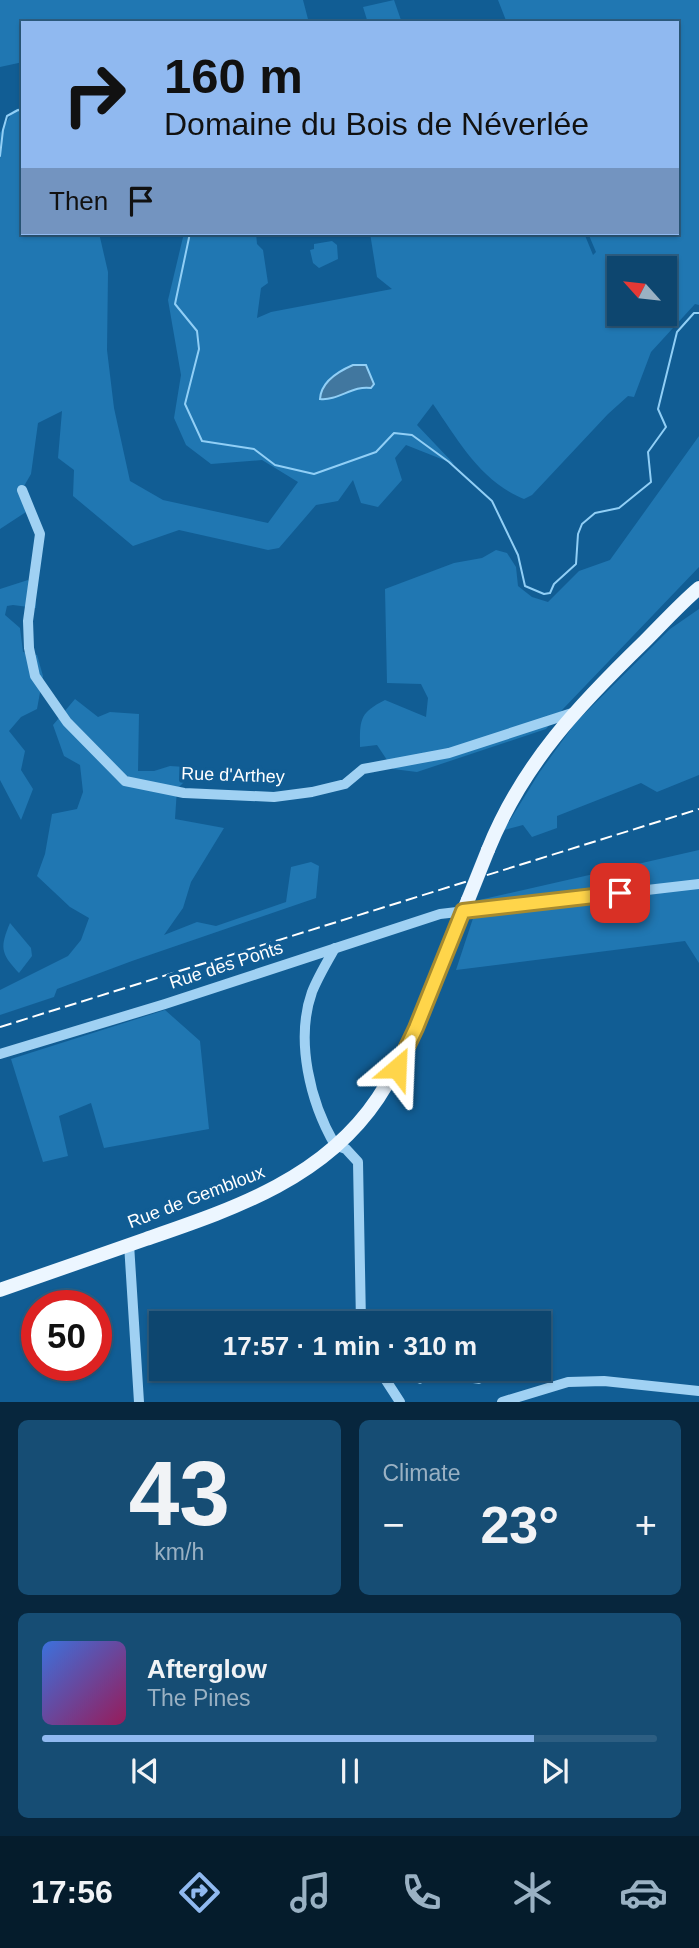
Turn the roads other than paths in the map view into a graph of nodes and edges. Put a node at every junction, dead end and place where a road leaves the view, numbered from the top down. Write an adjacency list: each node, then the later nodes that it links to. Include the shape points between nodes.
1 (22, 490): 5 (street, Rue d'Arthey, via 40,534 28,621 35,676 67,722 125,781 184,793 274,797 312,792 345,784 363,769 449,753)
2 (699, 588): 4 (main road)
3 (699, 596): 4 (main road)
4 (655, 631): 5 (main road, Rue de Gembloux)
5 (572, 713): 7 (main road, Rue de Gembloux, bridge, via 497,827)
6 (699, 884): 7 (street, Rue des Ponts)
7 (466, 906): 8 (street, Rue des Ponts); 10 (main road, Rue de Gembloux, via 397,1068 376,1101)
8 (335, 948): 9 (street, Rue des Ponts); 10 (street, via 312,993 306,1058 316,1100)
9 (0, 1054)
10 (335, 1145): 11 (main road, Rue de Gembloux, via 288,1181 248,1202); 13 (street, via 358,1162)
11 (129, 1244): 12 (main road, Rue de Gembloux); 16 (street)
12 (0, 1290)
13 (361, 1311)
14 (387, 1381): 17 (street)
15 (699, 1391): 18 (street, via 568,1382)
16 (139, 1402)
17 (400, 1402)
18 (502, 1402)

